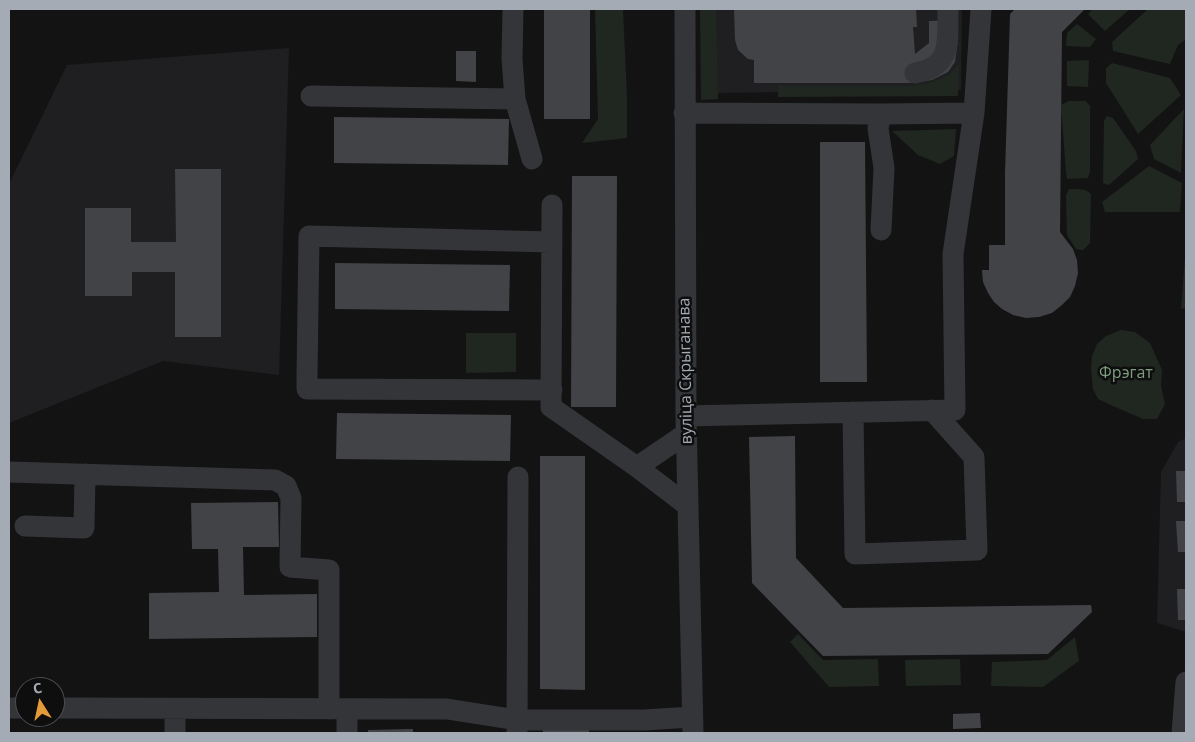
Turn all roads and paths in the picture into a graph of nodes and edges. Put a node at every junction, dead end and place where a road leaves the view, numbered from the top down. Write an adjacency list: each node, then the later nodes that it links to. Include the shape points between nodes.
1 (513, 9): 7 (street)
2 (685, 9): 9 (street, вуліца Скрыганава)
3 (948, 9): 5 (street, via 947,45 943,60 928,71)
4 (981, 9): 8 (street)
5 (915, 73)
6 (311, 96): 7 (street)
7 (515, 99): 11 (street)
8 (974, 113): 10 (street); 16 (street, via 954,254 955,410)
9 (684, 114): 10 (street); 18 (street, вуліца Скрыганава)
10 (881, 114): 13 (street, via 878,128 884,168)
11 (532, 159)
12 (552, 205): 14 (street)
13 (881, 230)
14 (551, 242): 15 (street); 15 (street, via 309,236 307,389)
15 (552, 390): 19 (street, via 551,407)
16 (932, 410): 17 (street); 17 (street, via 974,457 977,550 855,554)
17 (853, 412): 18 (street)
18 (686, 424): 19 (street); 23 (street, вуліца Скрыганава)
19 (637, 467): 23 (street)
20 (9, 472): 21 (street)
21 (85, 474): 24 (street, via 84,528); 28 (street, via 275,480 286,486 291,498 290,567 329,570)
22 (518, 477): 30 (street)
23 (688, 506): 29 (street, вуліца Скрыганава)
24 (25, 526)
25 (1186, 682): 33 (street)
26 (65, 708): 27 (street)
27 (175, 708): 28 (street); 31 (street)
28 (338, 709): 30 (street, via 447,710); 32 (street)
29 (692, 725): 30 (street, via 644,720)
30 (517, 727)
31 (174, 733)
32 (347, 733)
33 (1182, 733)

